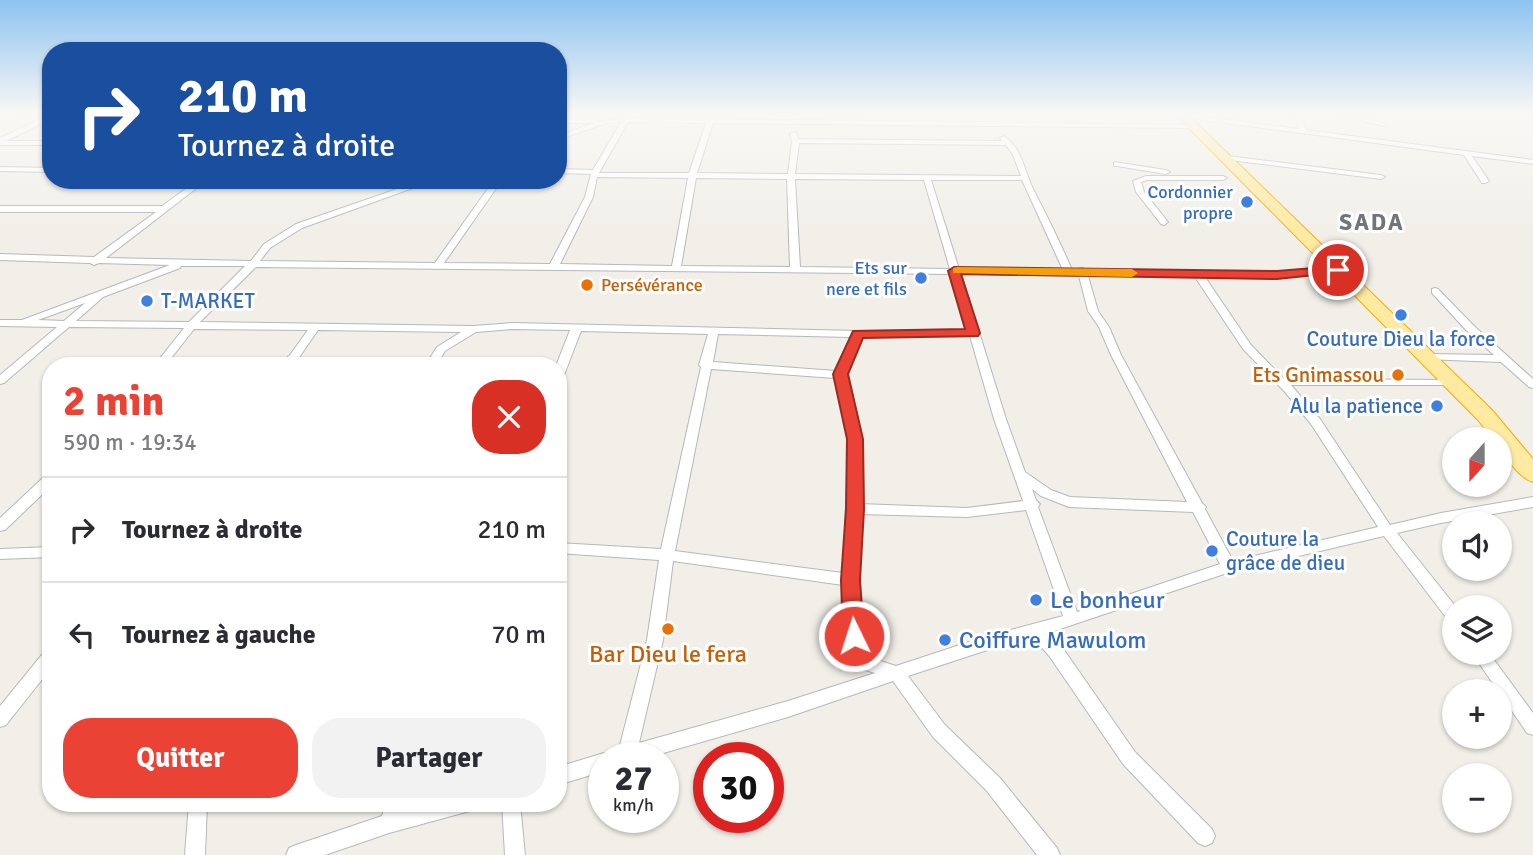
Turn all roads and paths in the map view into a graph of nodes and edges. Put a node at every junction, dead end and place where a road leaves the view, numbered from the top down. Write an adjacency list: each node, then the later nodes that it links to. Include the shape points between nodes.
1 (606, 154): 13 (street)
2 (699, 154): 14 (street)
3 (794, 154): 15 (street)
4 (1016, 154): 18 (street)
5 (1219, 154): 7 (highway)
6 (1467, 154): 8 (street); 21 (street)
7 (1222, 157): 16 (street); 20 (highway)
8 (1533, 162)
9 (1117, 164): 19 (street)
10 (0, 169): 11 (street)
11 (42, 170)
12 (567, 172): 13 (street)
13 (594, 173): 14 (street); 33 (street, via 589,197)
14 (692, 176): 15 (street); 34 (street)
15 (791, 177): 17 (street); 35 (street)
16 (1381, 177)
17 (927, 178): 18 (street); 37 (street)
18 (1024, 178): 38 (street)
19 (1223, 178): 20 (street); 27 (street, via 1137,181 1140,192)
20 (1243, 178): 36 (highway)
21 (1485, 181)
22 (191, 189): 26 (street)
23 (405, 189): 31 (street, via 299,226 267,246)
24 (492, 189): 32 (street)
25 (0, 209): 26 (street)
26 (164, 209): 29 (street)
27 (1164, 222)
28 (0, 257): 29 (street)
29 (93, 262): 30 (street)
30 (184, 263): 31 (street); 42 (street)
31 (254, 263): 32 (street); 46 (street)
32 (438, 265): 33 (street)
33 (554, 266): 34 (street)
34 (676, 267): 35 (street)
35 (795, 269): 37 (street)
36 (1338, 270): 40 (street); 58 (highway)
37 (954, 271): 38 (street); 52 (street)
38 (1068, 271): 39 (street)
39 (1082, 271): 40 (street); 71 (street, via 1093,311)
40 (1198, 274): 63 (street, via 1234,331)
41 (1435, 291): 59 (street)
42 (104, 292): 44 (street); 45 (street)
43 (0, 323): 44 (street)
44 (20, 323): 45 (street); 50 (street)
45 (68, 324): 46 (street); 62 (street)
46 (191, 326): 47 (street); 54 (street)
47 (316, 326): 49 (street); 55 (street)
48 (577, 327): 49 (street); 51 (street); 57 (street)
49 (473, 329): 56 (street)
50 (0, 330)
51 (714, 330): 53 (street); 60 (street)
52 (973, 333): 53 (street); 66 (street)
53 (858, 334): 61 (street)
54 (166, 357)
55 (295, 357)
56 (436, 357)
57 (565, 357)
58 (1428, 357): 59 (street); 64 (highway)
59 (1504, 359): 65 (street)
60 (705, 365): 61 (street); 78 (street)
61 (840, 374): 72 (street, via 855,439)
62 (0, 381)
63 (1282, 382): 64 (street); 74 (street, via 1337,451)
64 (1452, 382): 67 (highway)
65 (1533, 386)
66 (1021, 474): 70 (street); 71 (street, via 1046,493 1069,502)
67 (1533, 474)
68 (42, 486): 73 (street)
69 (1533, 502): 74 (street)
70 (1033, 504): 72 (street, via 939,514); 82 (street)
71 (1199, 507): 79 (street)
72 (855, 509): 80 (street)
73 (0, 526)
74 (1388, 532): 79 (street); 81 (street)
75 (567, 549): 78 (street)
76 (42, 552): 77 (street)
77 (0, 554)
78 (667, 555): 80 (street); 89 (street, via 655,640)
79 (1229, 567): 82 (street)
80 (850, 580): 86 (street, via 854,636 865,663)
81 (1442, 600)
82 (1072, 620): 83 (street)
83 (1036, 630): 86 (street); 98 (street, via 1129,758)
84 (1489, 665): 88 (street)
85 (42, 667): 87 (street)
86 (896, 673): 90 (street); 102 (street, via 939,731 993,784)
87 (0, 719)
88 (1533, 727)
89 (625, 742)
90 (671, 742)
91 (588, 767): 92 (street)
92 (567, 773)
93 (197, 812): 99 (street)
94 (393, 812): 97 (street)
95 (431, 812): 97 (street)
96 (512, 812): 101 (street)
97 (389, 823): 100 (street)
98 (1205, 836)
99 (195, 855)
100 (296, 855)
101 (515, 855)
102 (1050, 855)

